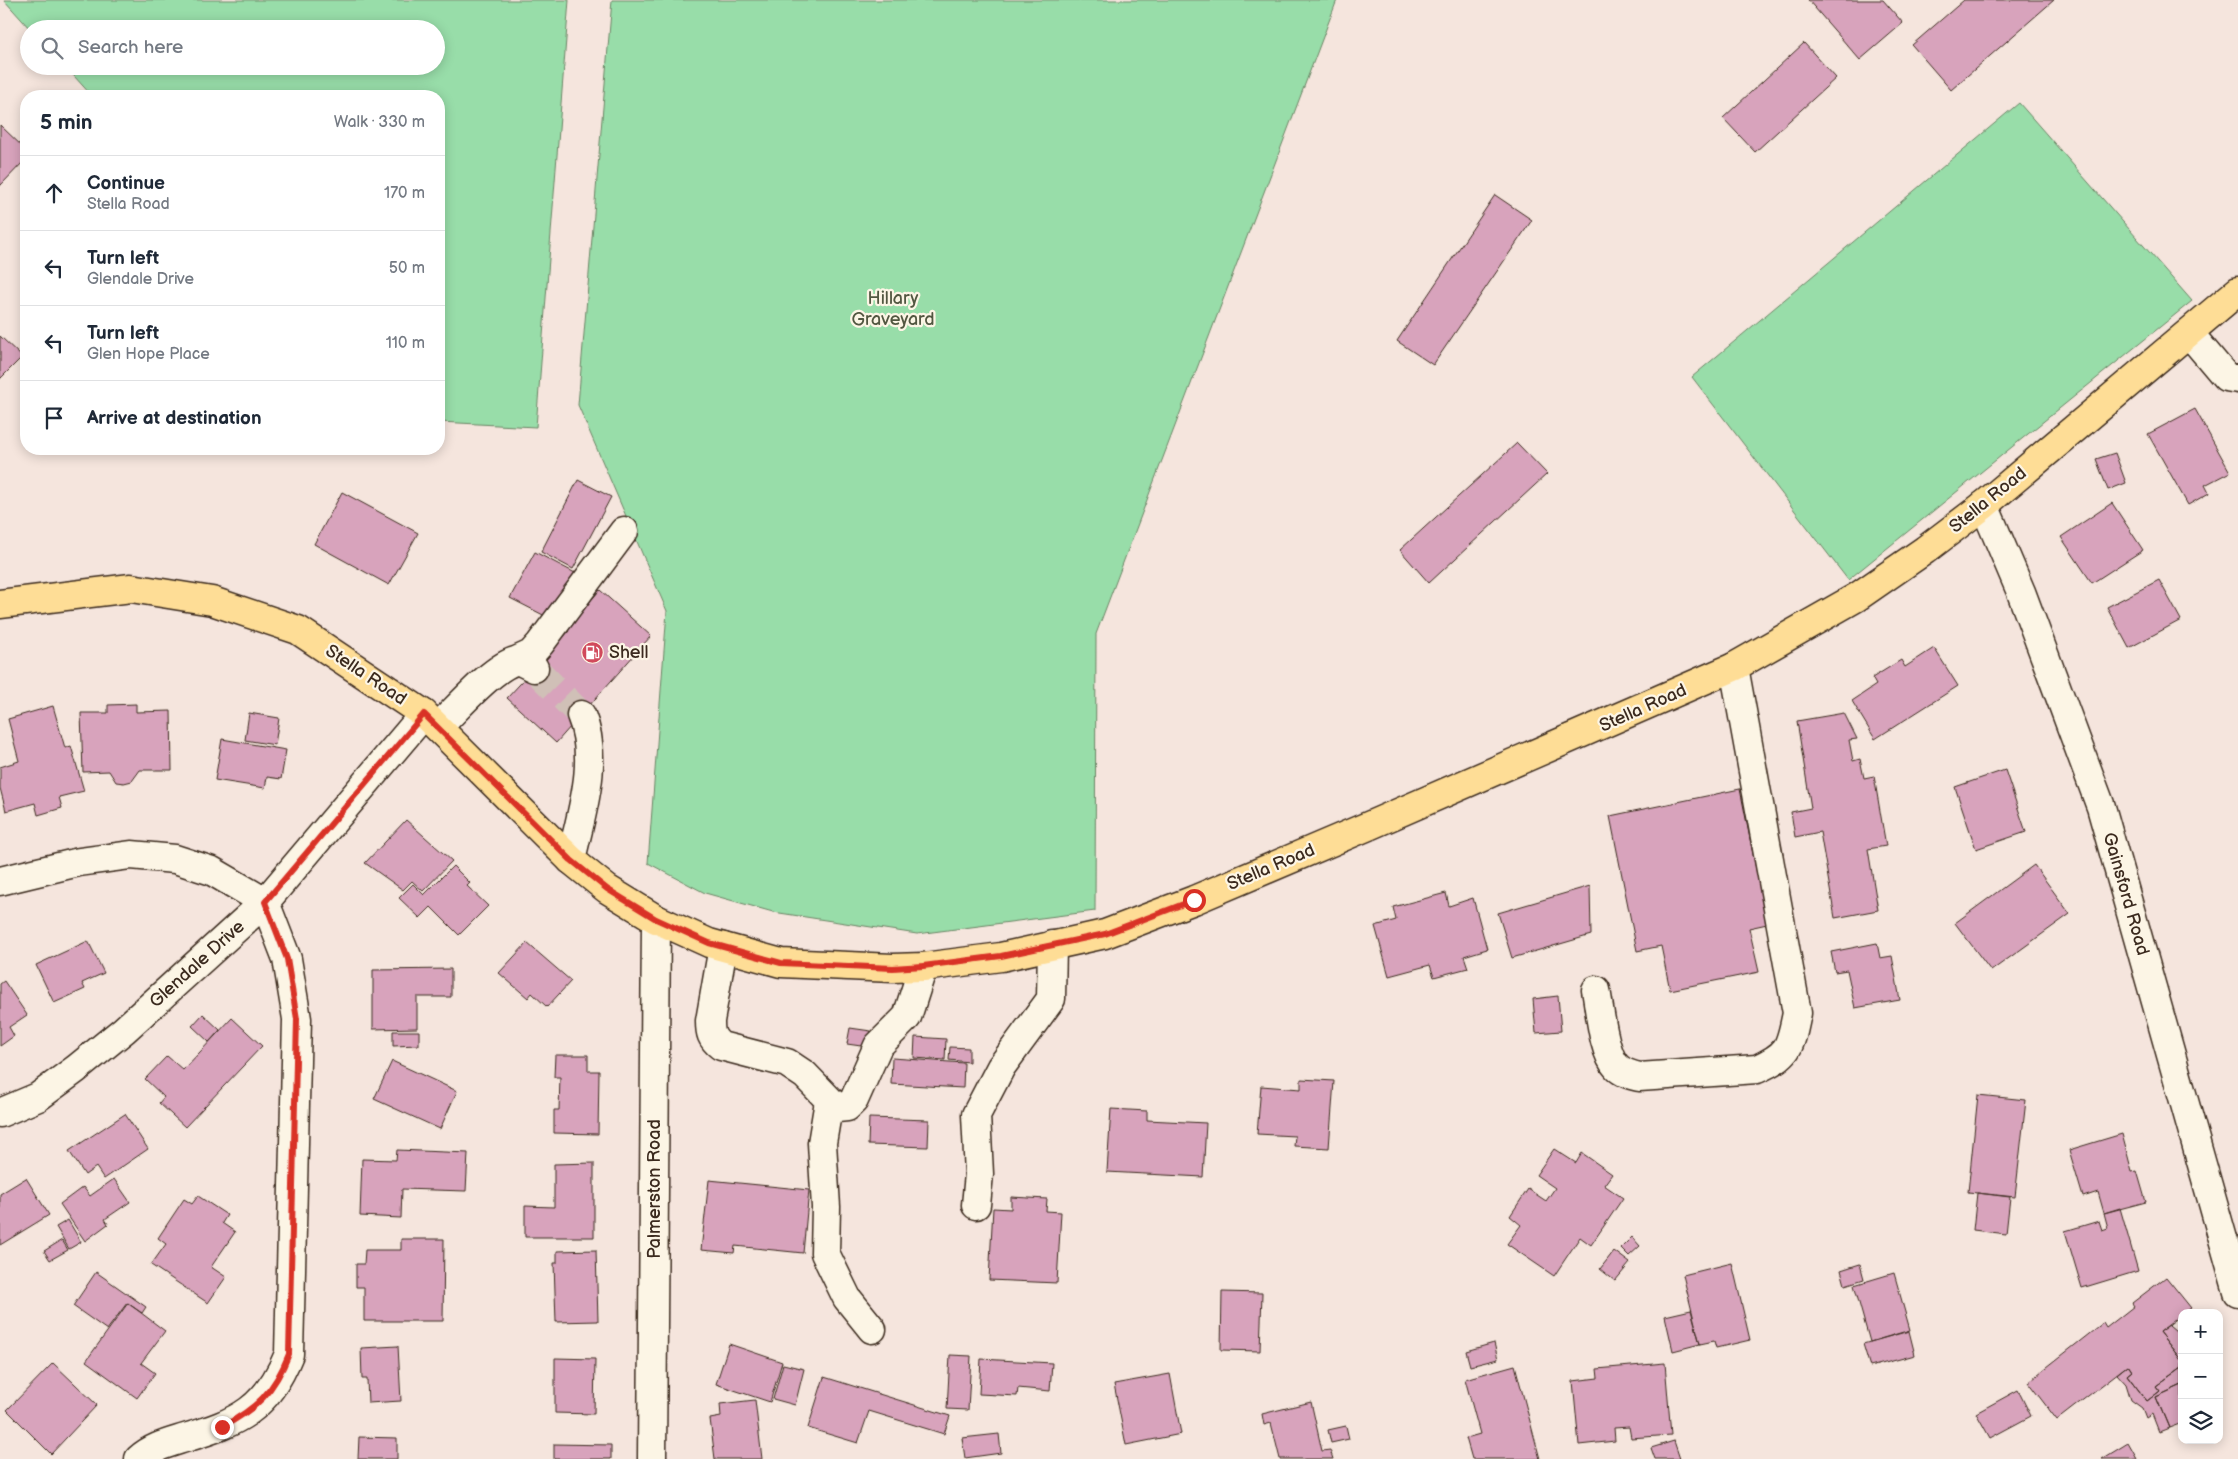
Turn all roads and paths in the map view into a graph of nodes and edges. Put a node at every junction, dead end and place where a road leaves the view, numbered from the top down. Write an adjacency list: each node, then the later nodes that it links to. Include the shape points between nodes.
1 (2238, 291): 2 (main road, Stella Road)
2 (2189, 333): 3 (street, via 2226,377); 4 (main road, Stella Road)
3 (2238, 379)
4 (1984, 505): 7 (main road, Stella Road, via 1857,597); 21 (street, Gainsford Road, via 2021,592 2101,807)
5 (624, 531): 9 (street, Glendale Drive, via 526,664 508,662)
6 (0, 604): 9 (main road, Stella Road, via 131,588 212,601 298,630)
7 (1734, 667): 14 (main road, Stella Road, via 1194,900 1105,934); 17 (street, via 1797,1014 1790,1046 1774,1062 1757,1069 1639,1077 1627,1074 1610,1057)
8 (580, 715): 10 (street, via 587,731 590,753)
9 (431, 720): 10 (main road, Stella Road); 12 (street, Glendale Drive)
10 (571, 860): 13 (main road, Stella Road, via 607,889)
11 (0, 881): 12 (street, via 80,862 131,855 175,859 212,871)
12 (265, 902): 19 (street, Glendale Drive, via 124,1030 76,1069 38,1097); 23 (street, via 287,959 297,1019 289,1354 279,1378 242,1416 222,1427 165,1444)
13 (656, 919): 15 (main road, Stella Road); 24 (street, Palmerston Road)
14 (1052, 945): 16 (main road, Stella Road, via 1001,956); 20 (street, via 1051,999 1001,1067 976,1115 979,1174)
15 (723, 947): 16 (main road, Stella Road, via 781,963 893,968); 18 (street, via 710,1021 713,1040 721,1046 787,1063 806,1075)
16 (923, 966): 18 (street, via 907,1017 878,1046 854,1100 847,1107 838,1108)
17 (1596, 990)
18 (829, 1101): 22 (street, via 822,1143 825,1253 847,1298)
19 (0, 1113)
20 (976, 1205)
21 (2238, 1292)
22 (872, 1329)
23 (139, 1459)
24 (652, 1459)

